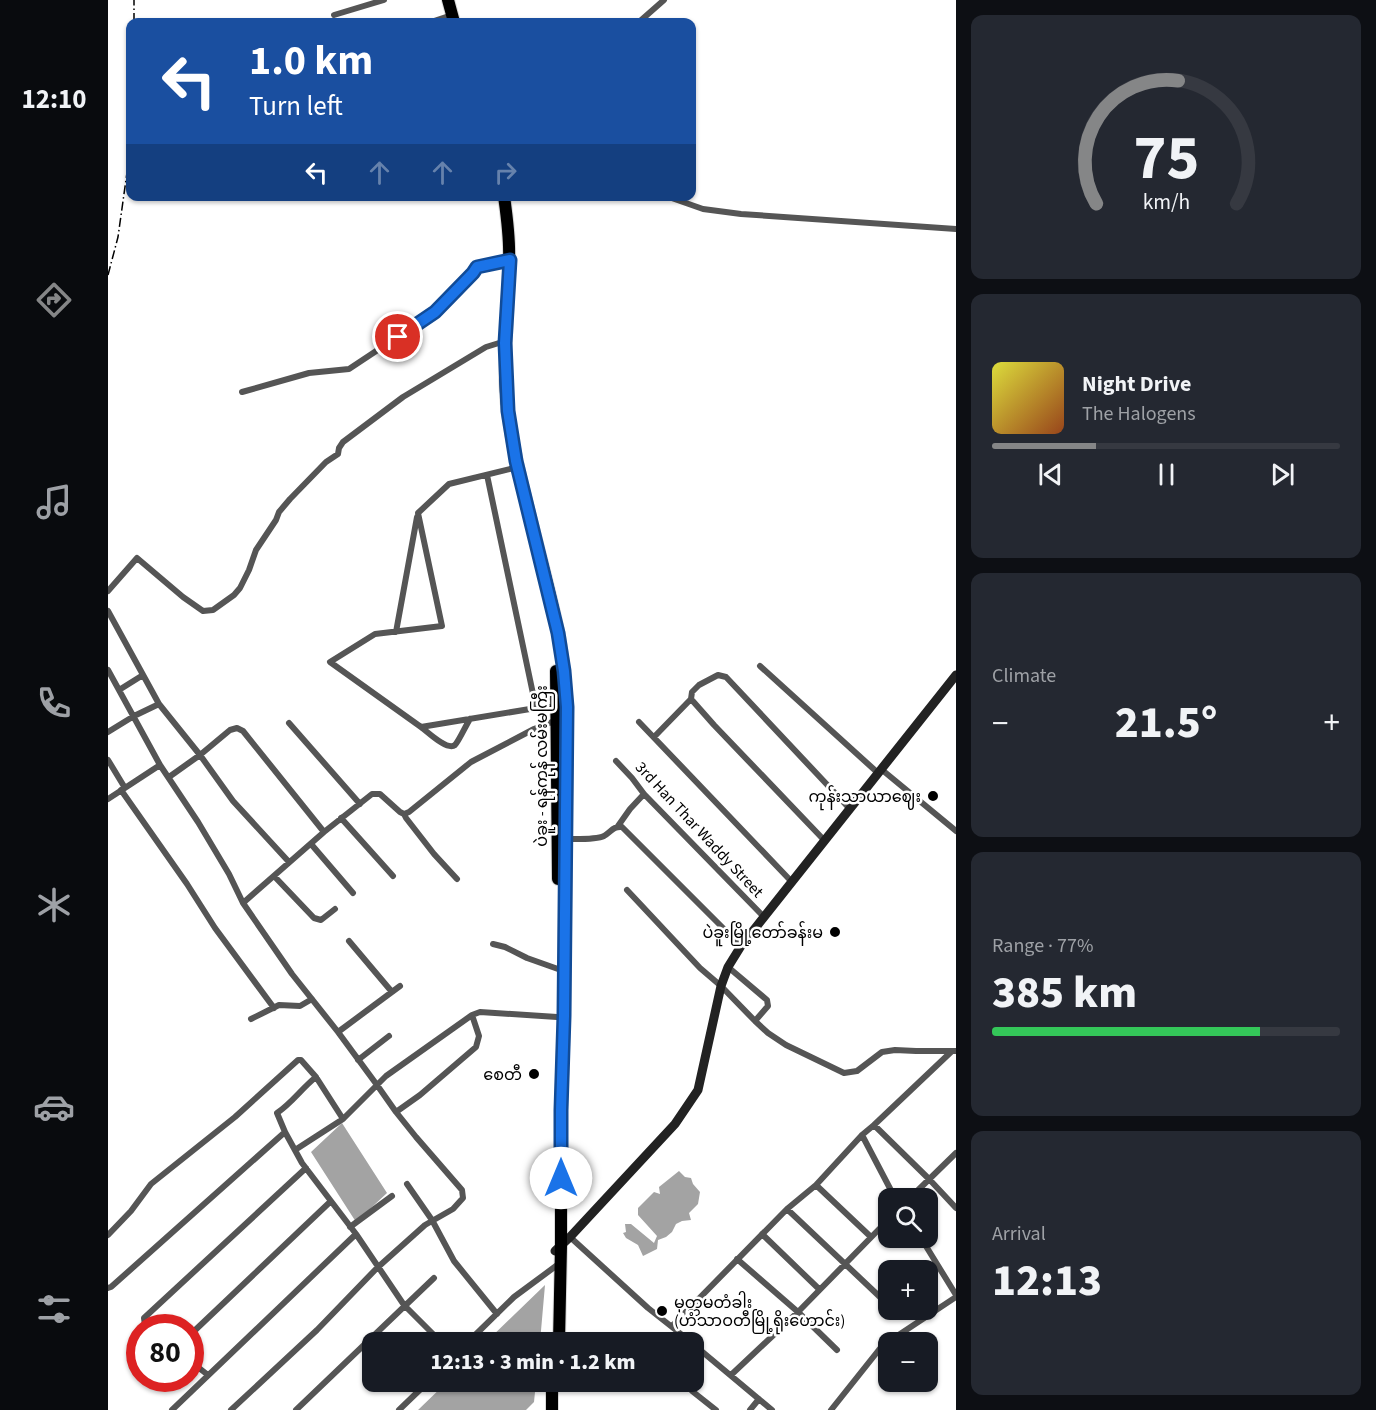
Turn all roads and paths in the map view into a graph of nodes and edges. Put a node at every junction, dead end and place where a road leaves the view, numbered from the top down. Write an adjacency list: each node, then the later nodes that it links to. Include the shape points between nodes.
1 (384, 0): 5 (street)
2 (448, 0): 6 (highway)
3 (455, 0): 7 (highway)
4 (664, 0): 8 (street)
5 (334, 15)
6 (455, 18)
7 (456, 18)
8 (644, 18)
9 (497, 201): 13 (highway, ပဲခူး - ရန်ကုန် လမ်းမကြီး)
10 (505, 201): 13 (highway, ပဲခူး - ရန်ကုန် လမ်းမကြီး)
11 (680, 201): 12 (street, via 703,209 741,214)
12 (956, 229)
13 (506, 260): 14 (highway, ပဲခူး - ရန်ကုန် လမ်းမကြီး); 15 (street, via 477,267 435,312 349,369 309,373); 16 (highway, ပဲခူး - ရန်ကုန် လမ်းမကြီး, via 505,357)
14 (499, 343): 16 (highway, ပဲခူး - ရန်ကုန် လမ်းမကြီး, via 501,412); 19 (street, via 416,388 343,442 338,454 279,512 256,550 243,584 213,610 203,611 137,558)
15 (242, 392)
16 (515, 468): 17 (street); 30 (highway, ပဲခူး - ရန်ကုန် လမ်းမကြီး, via 558,633 564,671)
17 (487, 475): 18 (street, via 449,484); 29 (street)
18 (418, 513): 21 (street); 21 (street, via 442,626)
19 (108, 591)
20 (108, 610): 24 (street)
21 (396, 632): 35 (street, via 375,634 330,662)
22 (760, 666): 42 (street)
23 (108, 670): 26 (street)
24 (143, 675): 26 (street); 28 (street)
25 (956, 675): 42 (street)
26 (119, 690): 31 (street)
27 (691, 699): 37 (street); 48 (street, via 699,685 718,675 726,678); 55 (street)
28 (159, 704): 31 (street); 38 (street)
29 (536, 708): 30 (street); 32 (street)
30 (561, 715): 49 (street, via 471,762); 54 (highway, ပဲခူး - ရန်ကုန် လမ်းမကြီး)
31 (134, 716): 36 (street); 41 (street)
32 (470, 719): 35 (street); 35 (street, via 455,745 449,747)
33 (639, 722): 37 (street)
34 (289, 723): 47 (street)
35 (421, 727)
36 (108, 732)
37 (654, 737): 61 (street)
38 (200, 755): 43 (street); 53 (street, via 231,730 243,731); 57 (street, via 233,801)
39 (108, 760): 44 (street)
40 (616, 761): 45 (street, 3rd Han Thar Waddy Street)
41 (160, 765): 43 (street); 44 (street)
42 (879, 771): 48 (street); 52 (street)
43 (168, 777): 64 (street, via 214,848)
44 (123, 789): 46 (street); 76 (street, via 214,928)
45 (644, 794): 51 (street); 66 (street, 3rd Han Thar Waddy Street)
46 (108, 799)
47 (360, 804): 49 (street, via 372,794 380,794); 50 (street)
48 (849, 808): 55 (street)
49 (404, 814): 60 (street)
50 (340, 818): 53 (street); 59 (street)
51 (618, 826): 54 (street, via 601,837); 69 (street)
52 (956, 831)
53 (324, 832): 56 (street)
54 (562, 839): 71 (highway, ပဲခူး - ရန်ကုန် လမ်းမကြီး); 112 (highway, ပဲခူး - ရန်ကုန် လမ်းမကြီး)
55 (824, 840): 61 (street)
56 (310, 844): 57 (street); 63 (street)
57 (290, 862): 58 (street)
58 (274, 876): 64 (street); 65 (street, via 314,918 321,920)
59 (393, 876)
60 (457, 879)
61 (791, 881): 66 (street)
62 (627, 890): 73 (street)
63 (353, 893)
64 (243, 903): 75 (street)
65 (335, 909)
66 (763, 916): 69 (street)
67 (349, 941): 74 (street)
68 (493, 944): 71 (street)
69 (741, 946): 70 (street)
70 (728, 967): 73 (street); 80 (street, via 767,1000 768,1006)
71 (558, 969): 78 (highway, ပဲခူး - ရန်ကုန် လမ်းမကြီး)
72 (400, 986): 74 (street)
73 (721, 986): 80 (street); 112 (street, via 698,1090 675,1124)
74 (392, 992): 81 (street)
75 (312, 999): 76 (street, via 300,1006); 81 (street)
76 (274, 1008): 79 (street)
77 (472, 1015): 78 (street, via 480,1012); 86 (street); 87 (street, via 479,1036 476,1047)
78 (557, 1017): 112 (highway, ပဲခူး - ရန်ကုန် လမ်းမကြီး, via 555,1109)
79 (251, 1019)
80 (755, 1021): 83 (street, via 786,1045 844,1073 857,1071 882,1052)
81 (338, 1032): 84 (street)
82 (389, 1036): 84 (street)
83 (954, 1051): 89 (street)
84 (358, 1060): 86 (street)
85 (315, 1077): 88 (street); 90 (street, via 277,1113); 109 (street, via 298,1060 151,1184)
86 (378, 1085): 87 (street); 88 (street)
87 (396, 1112): 104 (street, via 462,1190 464,1198 453,1209)
88 (343, 1119): 92 (street)
89 (874, 1125): 91 (street); 95 (street)
90 (285, 1132): 92 (street); 117 (street)
91 (862, 1135): 97 (street); 98 (street)
92 (295, 1150): 94 (street)
93 (956, 1153): 95 (street)
94 (306, 1168): 101 (street); 123 (street)
95 (930, 1179): 99 (street); 102 (street)
96 (407, 1184): 104 (street)
97 (816, 1185): 103 (street); 110 (street)
98 (890, 1188)
99 (921, 1188)
100 (392, 1197): 105 (street)
101 (330, 1202): 105 (street); 125 (street)
102 (956, 1208)
103 (787, 1209): 108 (street); 114 (street)
104 (432, 1220): 115 (street); 124 (street, via 454,1261)
105 (350, 1227): 107 (street)
106 (878, 1230): 110 (street)
107 (356, 1234): 115 (street); 135 (street)
108 (762, 1234): 113 (street); 118 (street)
109 (108, 1235)
110 (871, 1237): 114 (street)
111 (927, 1248): 120 (street)
112 (560, 1253): 124 (street); 126 (street); 129 (highway, ပဲခူး - ရန်ကုန် လမ်းမကြီး); 130 (highway, ပဲခူး - ရန်ကုန် လမ်းမကြီး)
113 (737, 1259): 122 (street); 126 (street)
114 (845, 1263): 118 (street); 119 (street)
115 (377, 1268): 121 (street); 143 (street)
116 (434, 1278): 121 (street)
117 (108, 1287)
118 (819, 1289): 122 (street)
119 (878, 1295)
120 (956, 1296): 151 (street, via 882,1346)
121 (404, 1305): 127 (street); 144 (street)
122 (798, 1312): 132 (street); 136 (street)
123 (148, 1314)
124 (497, 1314): 128 (street)
125 (204, 1322)
126 (672, 1326): 131 (street)
127 (431, 1332)
128 (478, 1332)
129 (554, 1332)
130 (559, 1332)
131 (679, 1332)
132 (837, 1350)
133 (704, 1353): 136 (street)
134 (204, 1372): 135 (street)
135 (208, 1375): 142 (street)
136 (730, 1375): 141 (street)
137 (418, 1392): 145 (street)
138 (552, 1392): 146 (highway)
139 (559, 1392): 147 (highway)
140 (693, 1392): 148 (street)
141 (759, 1399): 149 (street); 150 (street)
142 (172, 1410)
143 (231, 1410)
144 (296, 1410)
145 (399, 1410)
146 (552, 1410)
147 (559, 1410)
148 (716, 1410)
149 (750, 1410)
150 (772, 1410)
151 (831, 1410)

